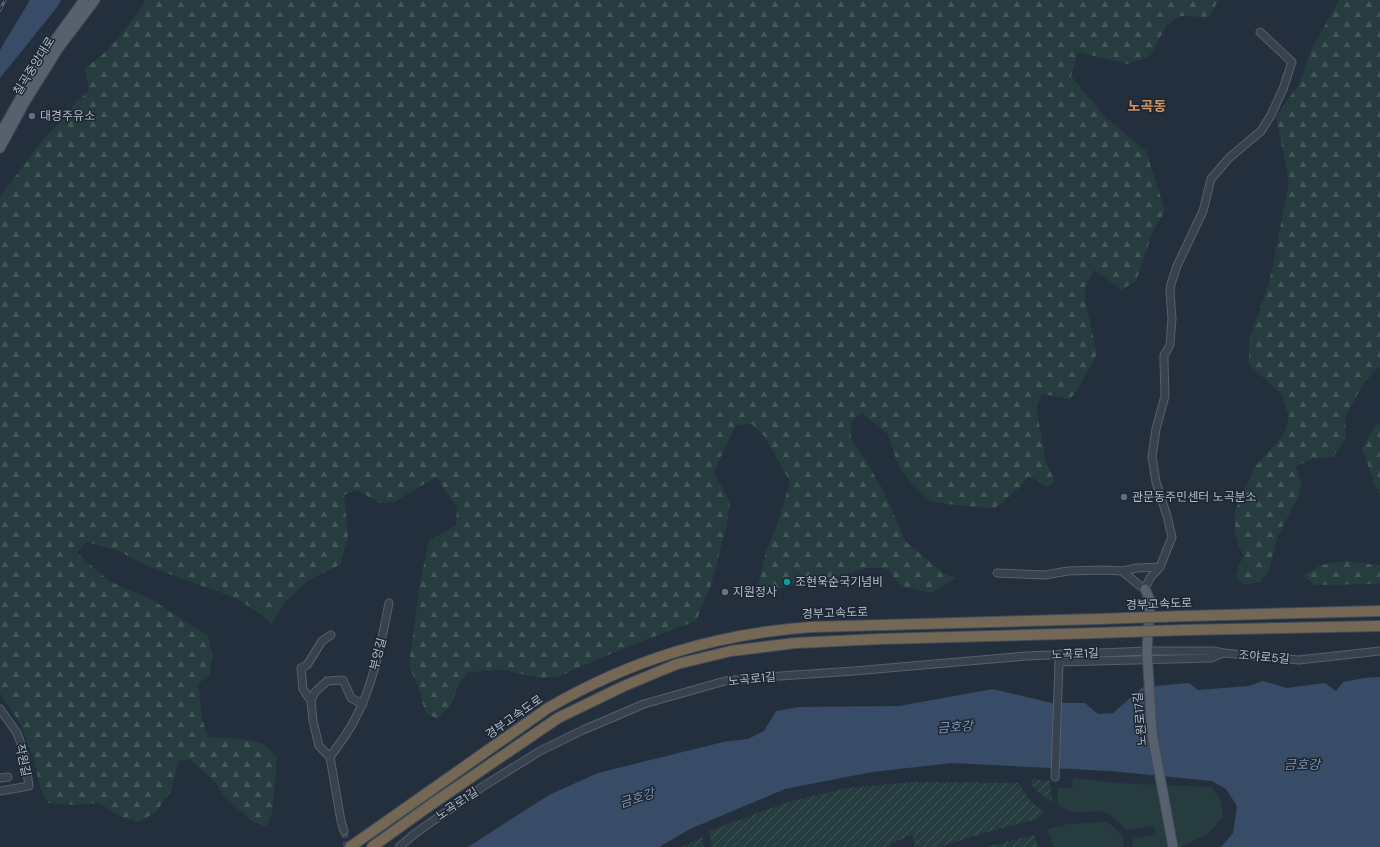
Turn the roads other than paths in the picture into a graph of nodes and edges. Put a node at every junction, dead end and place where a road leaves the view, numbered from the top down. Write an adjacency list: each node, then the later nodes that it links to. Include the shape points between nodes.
1 (84, 0): 4 (main road, 칠곡중앙대로, via 47,51)
2 (95, 0): 5 (main road, 칠곡중앙대로, via 58,49)
3 (1260, 32): 6 (street, via 1292,62 1283,89 1261,132 1229,158 1211,179 1203,210 1170,284 1172,318 1170,345 1164,355 1165,396 1152,457 1156,482 1172,538)
4 (0, 134)
5 (0, 148)
6 (1160, 567): 7 (street); 9 (street, via 1150,578)
7 (1122, 571): 8 (street, via 1068,571 1044,575); 9 (street)
8 (997, 573)
9 (1145, 589): 14 (main road, 노원로17길, via 1150,600)
10 (389, 603): 20 (street, 부엉길, via 381,648)
11 (1380, 611): 28 (highway, 경부고속도로, bridge, via 811,627 732,636 642,662 569,696 548,708)
12 (1380, 626): 29 (highway, 경부고속도로, bridge, via 879,639 796,643 731,651 678,664 624,686 558,718)
13 (331, 635): 19 (street, via 322,641 307,665 301,668 303,689)
14 (1147, 650): 16 (street, 조야로5길); 17 (street, 노곡로1길); 31 (main road, 노원로17길, bridge, via 1152,733)
15 (1380, 651): 16 (street, 조야로5길, via 1299,660)
16 (1224, 653): 18 (street, via 1211,658)
17 (1060, 654): 18 (street); 30 (street, 노곡로1길, via 725,681 644,704 540,751 482,787)
18 (1059, 662): 24 (street)
19 (311, 701): 20 (street, via 315,692 327,681 344,680 351,698); 22 (street, via 319,746)
20 (363, 704): 22 (street, 부엉길)
21 (0, 709): 26 (street, 작원길, via 17,733 24,752 29,786)
22 (330, 757): 27 (street)
23 (8, 777): 25 (street)
24 (1055, 777)
25 (0, 778)
26 (0, 791)
27 (344, 831)
28 (350, 847)
29 (372, 847)
30 (399, 847)
31 (1174, 847)

